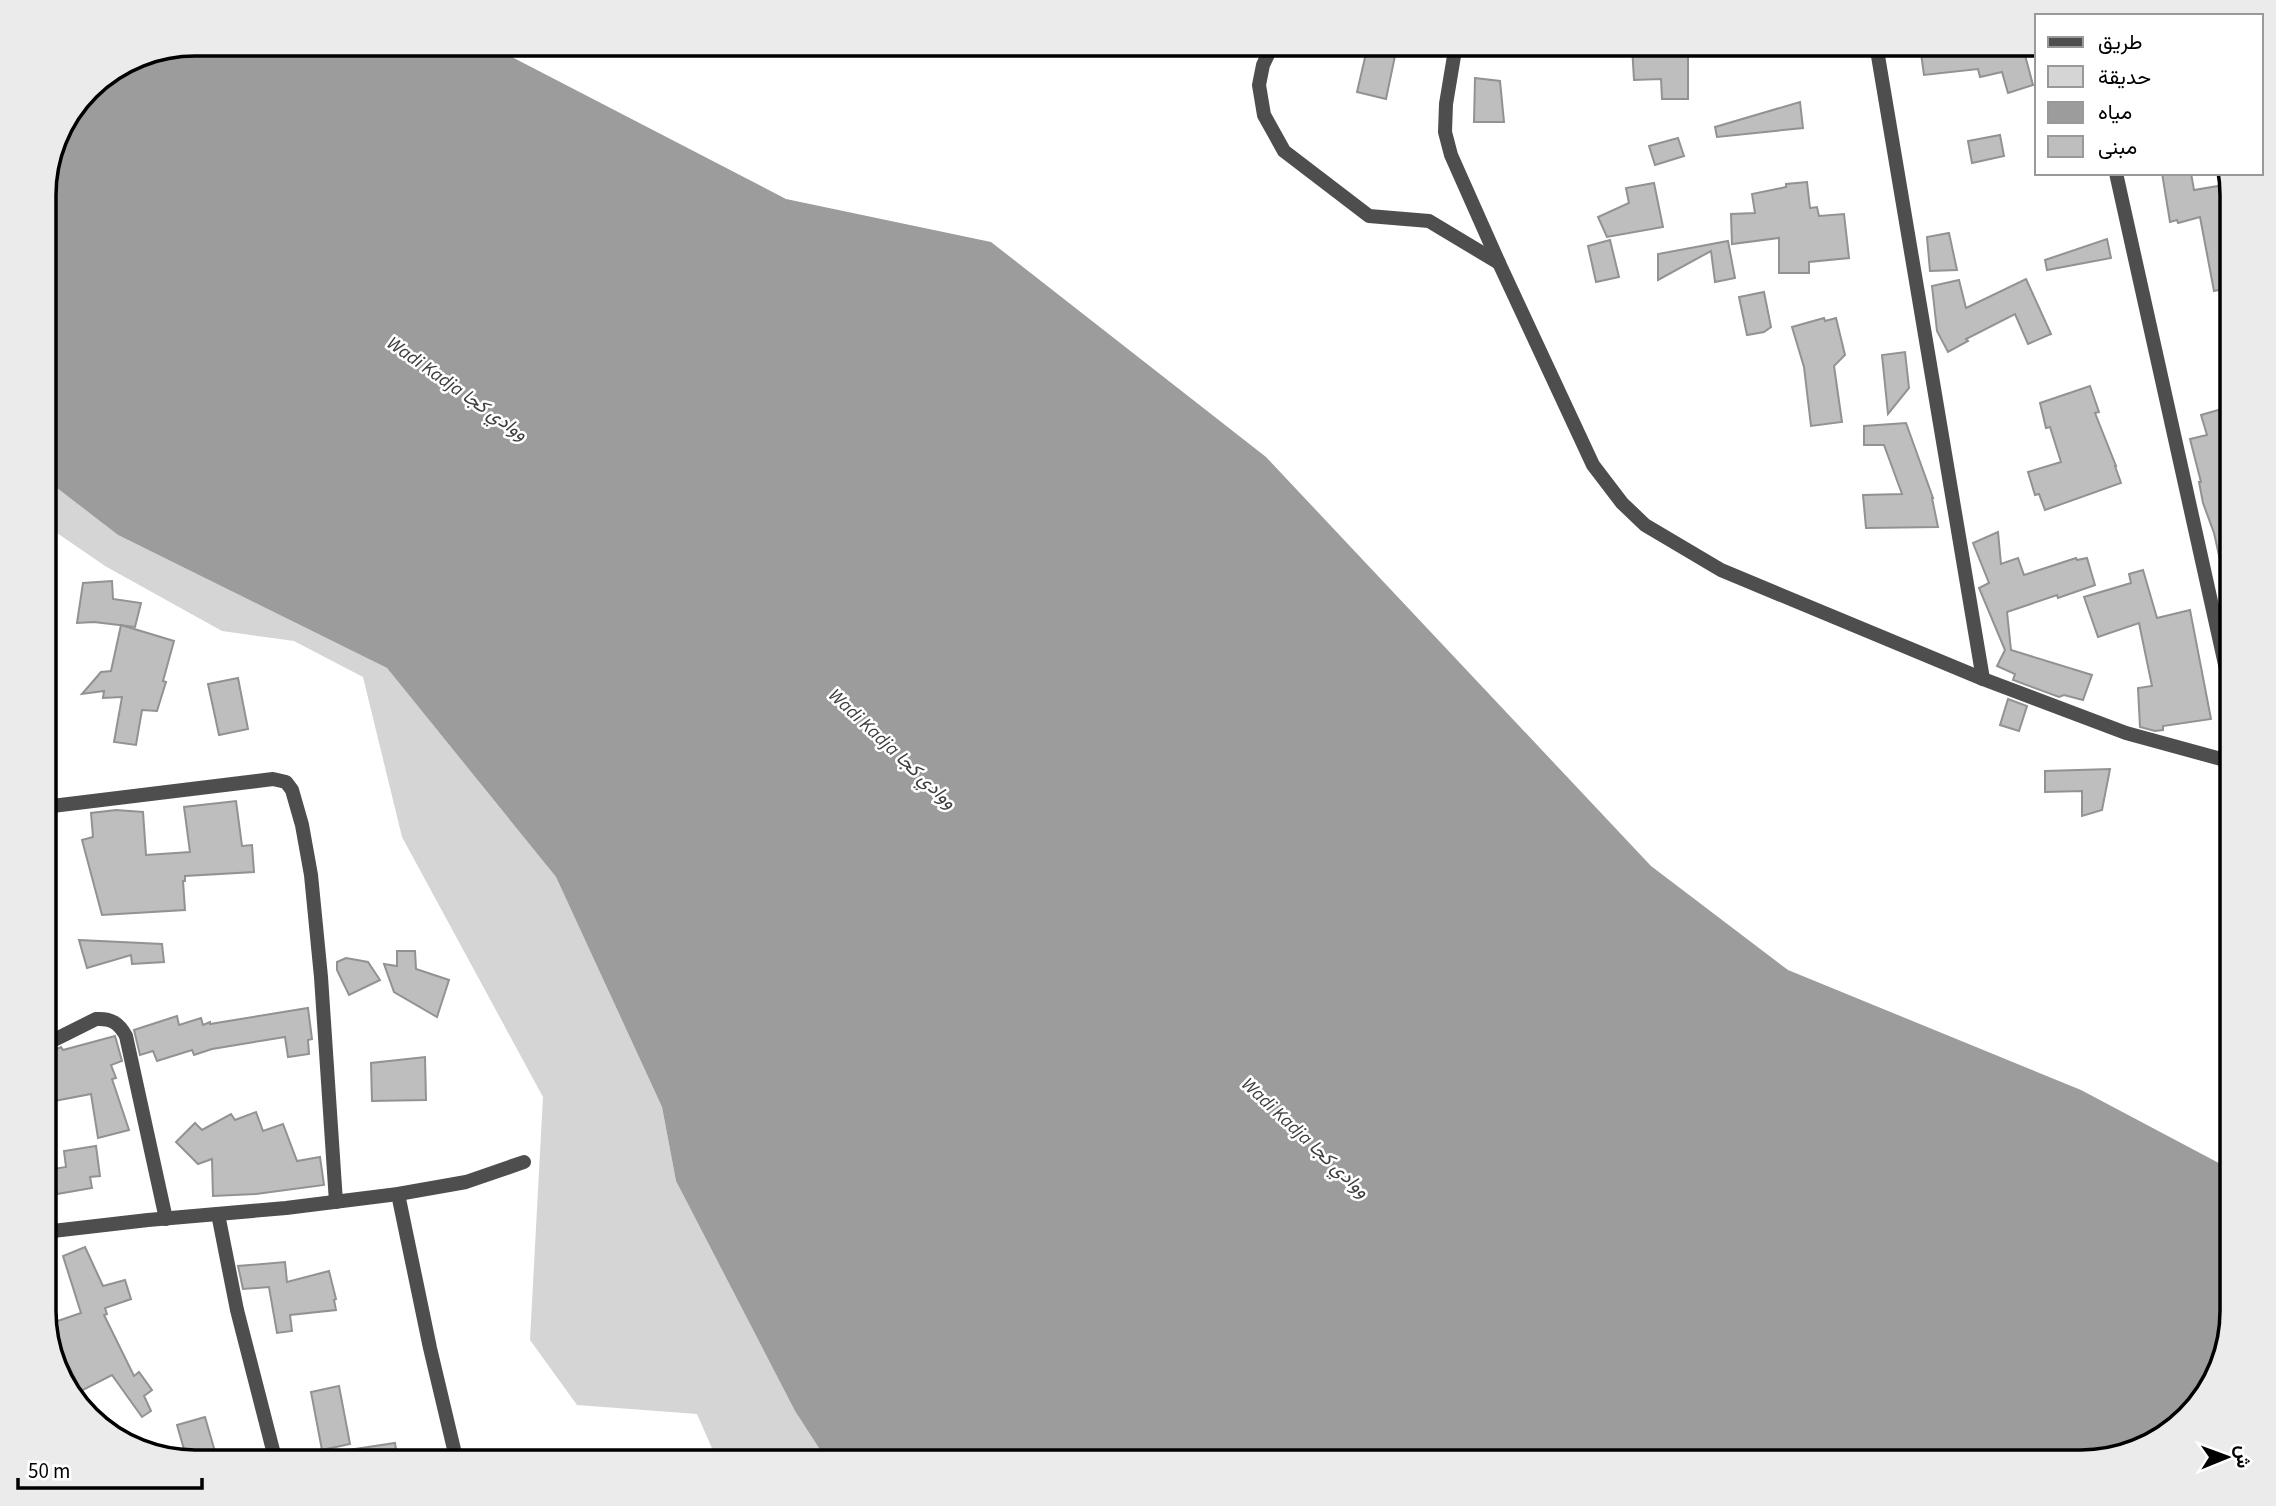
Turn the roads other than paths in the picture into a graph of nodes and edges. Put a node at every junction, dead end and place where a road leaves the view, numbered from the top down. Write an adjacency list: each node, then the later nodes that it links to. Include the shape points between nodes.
1 (1267, 56): 5 (street, via 1259,85 1264,115 1284,151 1369,216 1429,221)
2 (1454, 56): 5 (street, via 1445,132)
3 (1878, 56): 7 (street)
4 (2116, 175): 6 (street)
5 (1499, 263): 7 (street, via 1593,465 1646,525 1721,570)
6 (2220, 642)
7 (1983, 679): 8 (street, via 2126,733)
8 (2220, 759)
9 (56, 806): 13 (street, via 273,779 286,782 292,790 302,825 317,929)
10 (56, 1039): 15 (street, via 96,1018 121,1026)
11 (524, 1163): 12 (street, via 466,1182)
12 (398, 1194): 13 (street); 18 (street)
13 (336, 1202): 14 (street)
14 (218, 1214): 15 (street); 17 (street)
15 (166, 1219): 16 (street)
16 (56, 1231)
17 (273, 1450)
18 (454, 1450)

